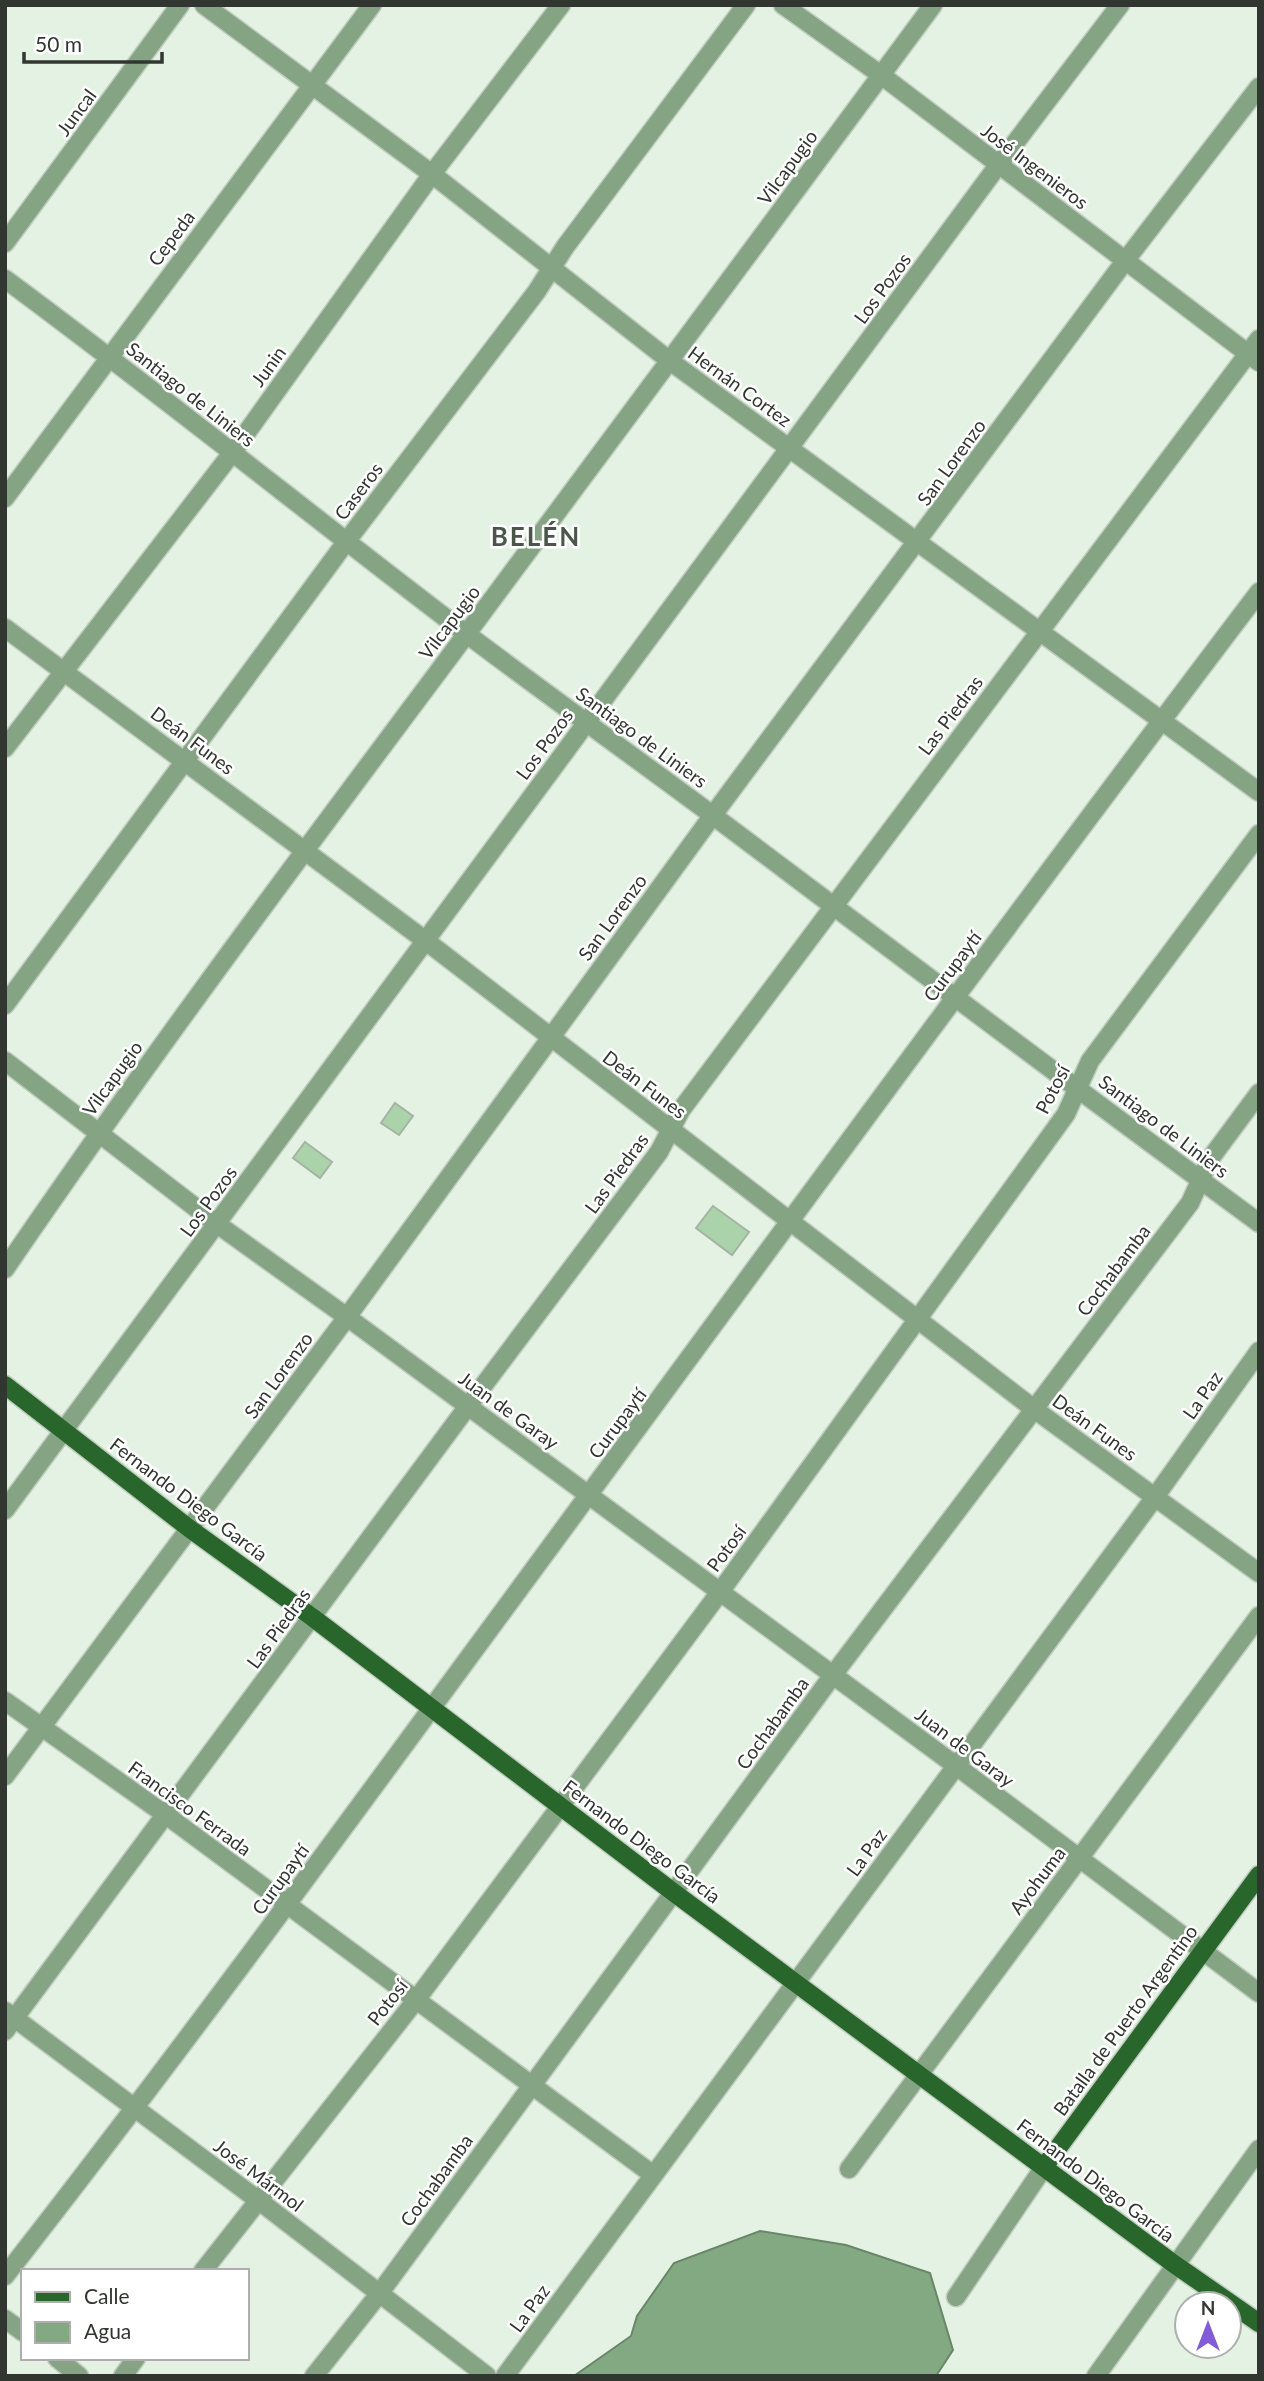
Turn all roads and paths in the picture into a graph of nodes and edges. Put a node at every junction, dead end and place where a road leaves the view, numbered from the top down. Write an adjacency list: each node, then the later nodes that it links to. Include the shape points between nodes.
1 (180, 5): 14 (street, Juncal)
2 (204, 5): 10 (street, Hernán Cortez)
3 (372, 5): 10 (street, Cepeda)
4 (561, 5): 13 (street, Junin)
5 (746, 5): 16 (street, Caseros)
6 (783, 5): 9 (street, José Ingenieros)
7 (933, 5): 9 (street, Vilcapugio)
8 (1120, 5): 12 (street, Los Pozos)
9 (881, 75): 12 (street, José Ingenieros); 21 (street, Vilcapugio)
10 (312, 86): 13 (street, Hernán Cortez); 19 (street, Cepeda)
11 (1259, 87): 15 (street, San Lorenzo)
12 (999, 164): 15 (street, José Ingenieros); 22 (street, Los Pozos)
13 (432, 174): 16 (street, Hernán Cortez); 23 (street, Junin)
14 (5, 243)
15 (1125, 261): 20 (street, José Ingenieros); 26 (street, San Lorenzo)
16 (552, 266): 21 (street, Hernán Cortez); 25 (street, Caseros)
17 (5, 279): 19 (street, Santiago de Liniers)
18 (1259, 339): 20 (street, Las Piedras)
19 (109, 356): 23 (street, Santiago de Liniers); 24 (street, Cepeda)
20 (1253, 358): 29 (street, Las Piedras)
21 (670, 361): 22 (street, Hernán Cortez); 30 (street, Vilcapugio)
22 (790, 448): 26 (street, Hernán Cortez); 33 (street, Los Pozos)
23 (232, 453): 25 (street, Santiago de Liniers); 31 (street, Junin)
24 (5, 498)
25 (346, 542): 30 (street, Santiago de Liniers); 35 (street, Caseros)
26 (917, 543): 29 (street, Hernán Cortez); 37 (street, San Lorenzo)
27 (1259, 592): 32 (street, Curupaytí)
28 (5, 628): 31 (street, Deán Funes)
29 (1040, 631): 32 (street, Hernán Cortez); 40 (street, Las Piedras)
30 (467, 634): 33 (street, Santiago de Liniers); 39 (street, Vilcapugio)
31 (64, 671): 34 (street, Junin); 35 (street, Deán Funes)
32 (1162, 719): 36 (street, Hernán Cortez); 42 (street, Curupaytí)
33 (586, 723): 37 (street, Santiago de Liniers); 41 (street, Los Pozos)
34 (5, 748)
35 (185, 760): 39 (street, Deán Funes); 43 (street, Caseros)
36 (1259, 792)
37 (713, 815): 40 (street, Santiago de Liniers); 44 (street, San Lorenzo)
38 (1259, 834): 46 (street, Potosí, via 1090,1061)
39 (304, 850): 41 (street, Deán Funes); 49 (street, Vilcapugio)
40 (832, 907): 42 (street, Santiago de Liniers); 48 (street, Las Piedras, via 681,1110)
41 (426, 941): 44 (street, Deán Funes); 53 (street, Los Pozos)
42 (955, 997): 46 (street, Santiago de Liniers); 51 (street, Curupaytí)
43 (5, 1005)
44 (550, 1038): 48 (street, Deán Funes); 55 (street, San Lorenzo)
45 (5, 1061): 49 (street, Juan de Garay)
46 (1079, 1088): 50 (street, Santiago de Liniers); 56 (street, Potosí, via 1066,1114)
47 (1259, 1093): 50 (street, Cochabamba)
48 (672, 1130): 51 (street, Deán Funes); 59 (street, Las Piedras)
49 (98, 1132): 53 (street, Juan de Garay); 54 (street, Vilcapugio)
50 (1199, 1179): 52 (street, Santiago de Liniers); 60 (street, Cochabamba, via 1190,1203)
51 (791, 1222): 56 (street, Deán Funes); 62 (street, Curupaytí)
52 (1259, 1223)
53 (217, 1224): 55 (street, Juan de Garay); 61 (street, Los Pozos)
54 (5, 1269)
55 (347, 1317): 59 (street, Juan de Garay); 65 (street, San Lorenzo)
56 (917, 1319): 60 (street, Deán Funes); 67 (street, Potosí)
57 (1259, 1351): 63 (street, La Paz)
58 (5, 1385): 61 (main road, Fernando Diego García)
59 (468, 1406): 62 (street, Juan de Garay); 68 (street, Las Piedras)
60 (1034, 1409): 63 (street, Deán Funes); 70 (street, Cochabamba)
61 (64, 1430): 64 (street, Los Pozos); 65 (main road, Fernando Diego García)
62 (589, 1495): 67 (street, Juan de Garay); 72 (street, Curupaytí)
63 (1155, 1497): 66 (street, Deán Funes); 74 (street, La Paz)
64 (5, 1510)
65 (190, 1529): 68 (main road, Fernando Diego García); 73 (street, San Lorenzo)
66 (1259, 1573)
67 (720, 1592): 70 (street, Juan de Garay); 76 (street, Potosí)
68 (312, 1616): 72 (main road, Fernando Diego García); 77 (street, Las Piedras)
69 (1259, 1616): 78 (street, Ayohuma)
70 (832, 1675): 74 (street, Juan de Garay); 80 (street, Cochabamba)
71 (5, 1701): 73 (street, Francisco Ferrada)
72 (432, 1708): 76 (main road, Fernando Diego García); 81 (street, Curupaytí)
73 (41, 1728): 75 (street, San Lorenzo); 77 (street, Francisco Ferrada)
74 (955, 1765): 78 (street, Juan de Garay); 83 (street, La Paz)
75 (5, 1776)
76 (561, 1806): 80 (main road, Fernando Diego García); 85 (street, Potosí)
77 (166, 1815): 81 (street, Francisco Ferrada); 86 (street, Las Piedras)
78 (1079, 1858): 82 (street, Juan de Garay); 87 (street, Ayohuma)
79 (1259, 1875): 82 (main road, Batalla de Puerto Argentino)
80 (673, 1892): 83 (main road, Fernando Diego García); 88 (street, Cochabamba)
81 (286, 1905): 85 (street, Francisco Ferrada); 89 (street, Curupaytí)
82 (1202, 1951): 84 (street, Juan de Garay); 91 (main road, Batalla de Puerto Argentino)
83 (796, 1983): 87 (main road, Fernando Diego García); 93 (street, La Paz)
84 (1259, 1993)
85 (416, 2000): 88 (street, Francisco Ferrada); 94 (street, Potosí)
86 (9, 2020): 89 (street, José Mármol)
87 (919, 2074): 91 (main road, Fernando Diego García); 92 (street, Ayohuma)
88 (531, 2086): 93 (street, Francisco Ferrada); 98 (street, Cochabamba)
89 (135, 2109): 94 (street, José Mármol); 97 (street, Curupaytí)
90 (1259, 2149): 95 (street)
91 (1044, 2167): 95 (main road, Fernando Diego García); 99 (street, Batalla de Puerto Argentino)
92 (849, 2169)
93 (652, 2175): 109 (street, La Paz)
94 (258, 2200): 96 (street, Potosí); 98 (street, José Mármol)
95 (1174, 2264): 101 (main road, Fernando Diego García); 110 (street)
96 (205, 2269)
97 (5, 2276)
98 (379, 2294): 107 (street, Cochabamba); 108 (street, José Mármol)
99 (957, 2297)
100 (5, 2319): 102 (street)
101 (1259, 2323)
102 (21, 2331)
103 (59, 2360): 105 (street)
104 (134, 2360): 106 (street)
105 (79, 2376)
106 (122, 2376)
107 (314, 2376)
108 (487, 2376)
109 (505, 2376)
110 (1096, 2376)

